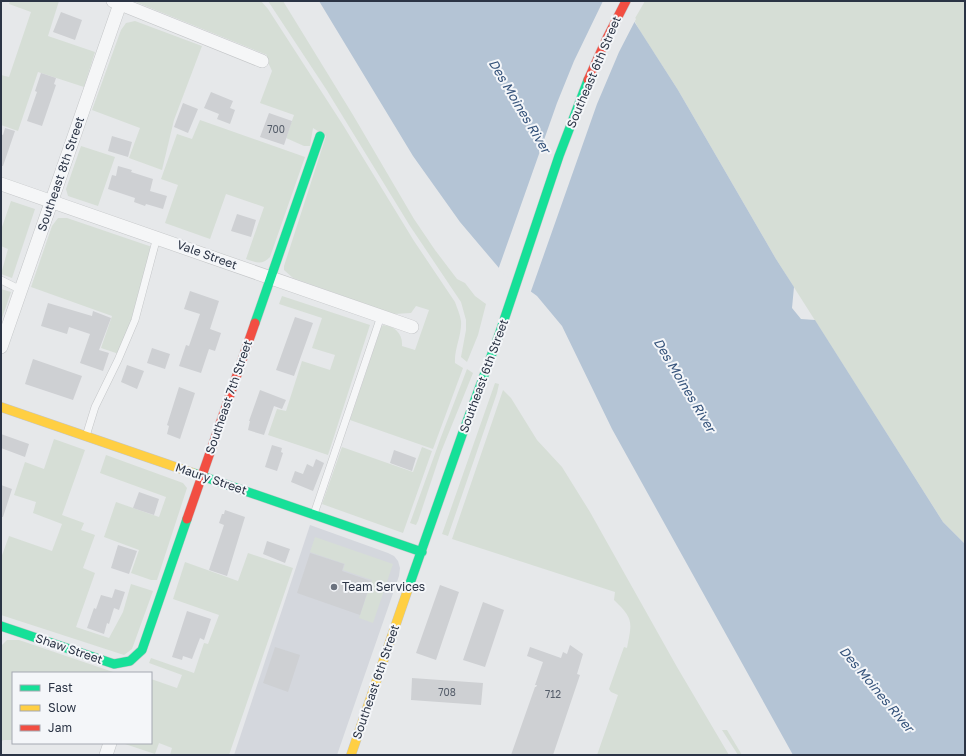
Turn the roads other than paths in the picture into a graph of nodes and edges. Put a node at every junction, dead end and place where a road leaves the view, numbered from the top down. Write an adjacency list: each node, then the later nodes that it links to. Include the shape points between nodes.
1 (626, 1): 18 (main road, Southeast 6th Street, via 583,92)
2 (117, 2): 3 (street); 6 (street, Southeast 8th Street)
3 (262, 61)
4 (320, 136): 8 (main road, Southeast 7th Street)
5 (1, 184): 6 (street, Vale Street)
6 (51, 201): 7 (street, Vale Street); 10 (street, Southeast 8th Street)
7 (156, 237): 8 (street, Vale Street); 15 (lane, via 136,320 95,407)
8 (271, 279): 11 (street, Vale Street); 16 (main road, Southeast 7th Street)
9 (1, 280): 10 (lane)
10 (21, 290): 13 (street, Southeast 8th Street)
11 (381, 316): 12 (street, Vale Street); 17 (lane)
12 (412, 327)
13 (1, 347)
14 (1, 407): 15 (main road, Maury Street)
15 (86, 436): 16 (main road, Maury Street)
16 (202, 476): 17 (main road, Maury Street); 20 (main road, Southeast 7th Street, via 146,640)
17 (314, 514): 18 (main road, Maury Street)
18 (422, 552): 23 (main road, Southeast 6th Street)
19 (1, 626): 20 (main road, Shaw Street, via 114,664 130,662)
20 (137, 657)
21 (110, 744): 22 (street)
22 (106, 755)
23 (351, 755)

